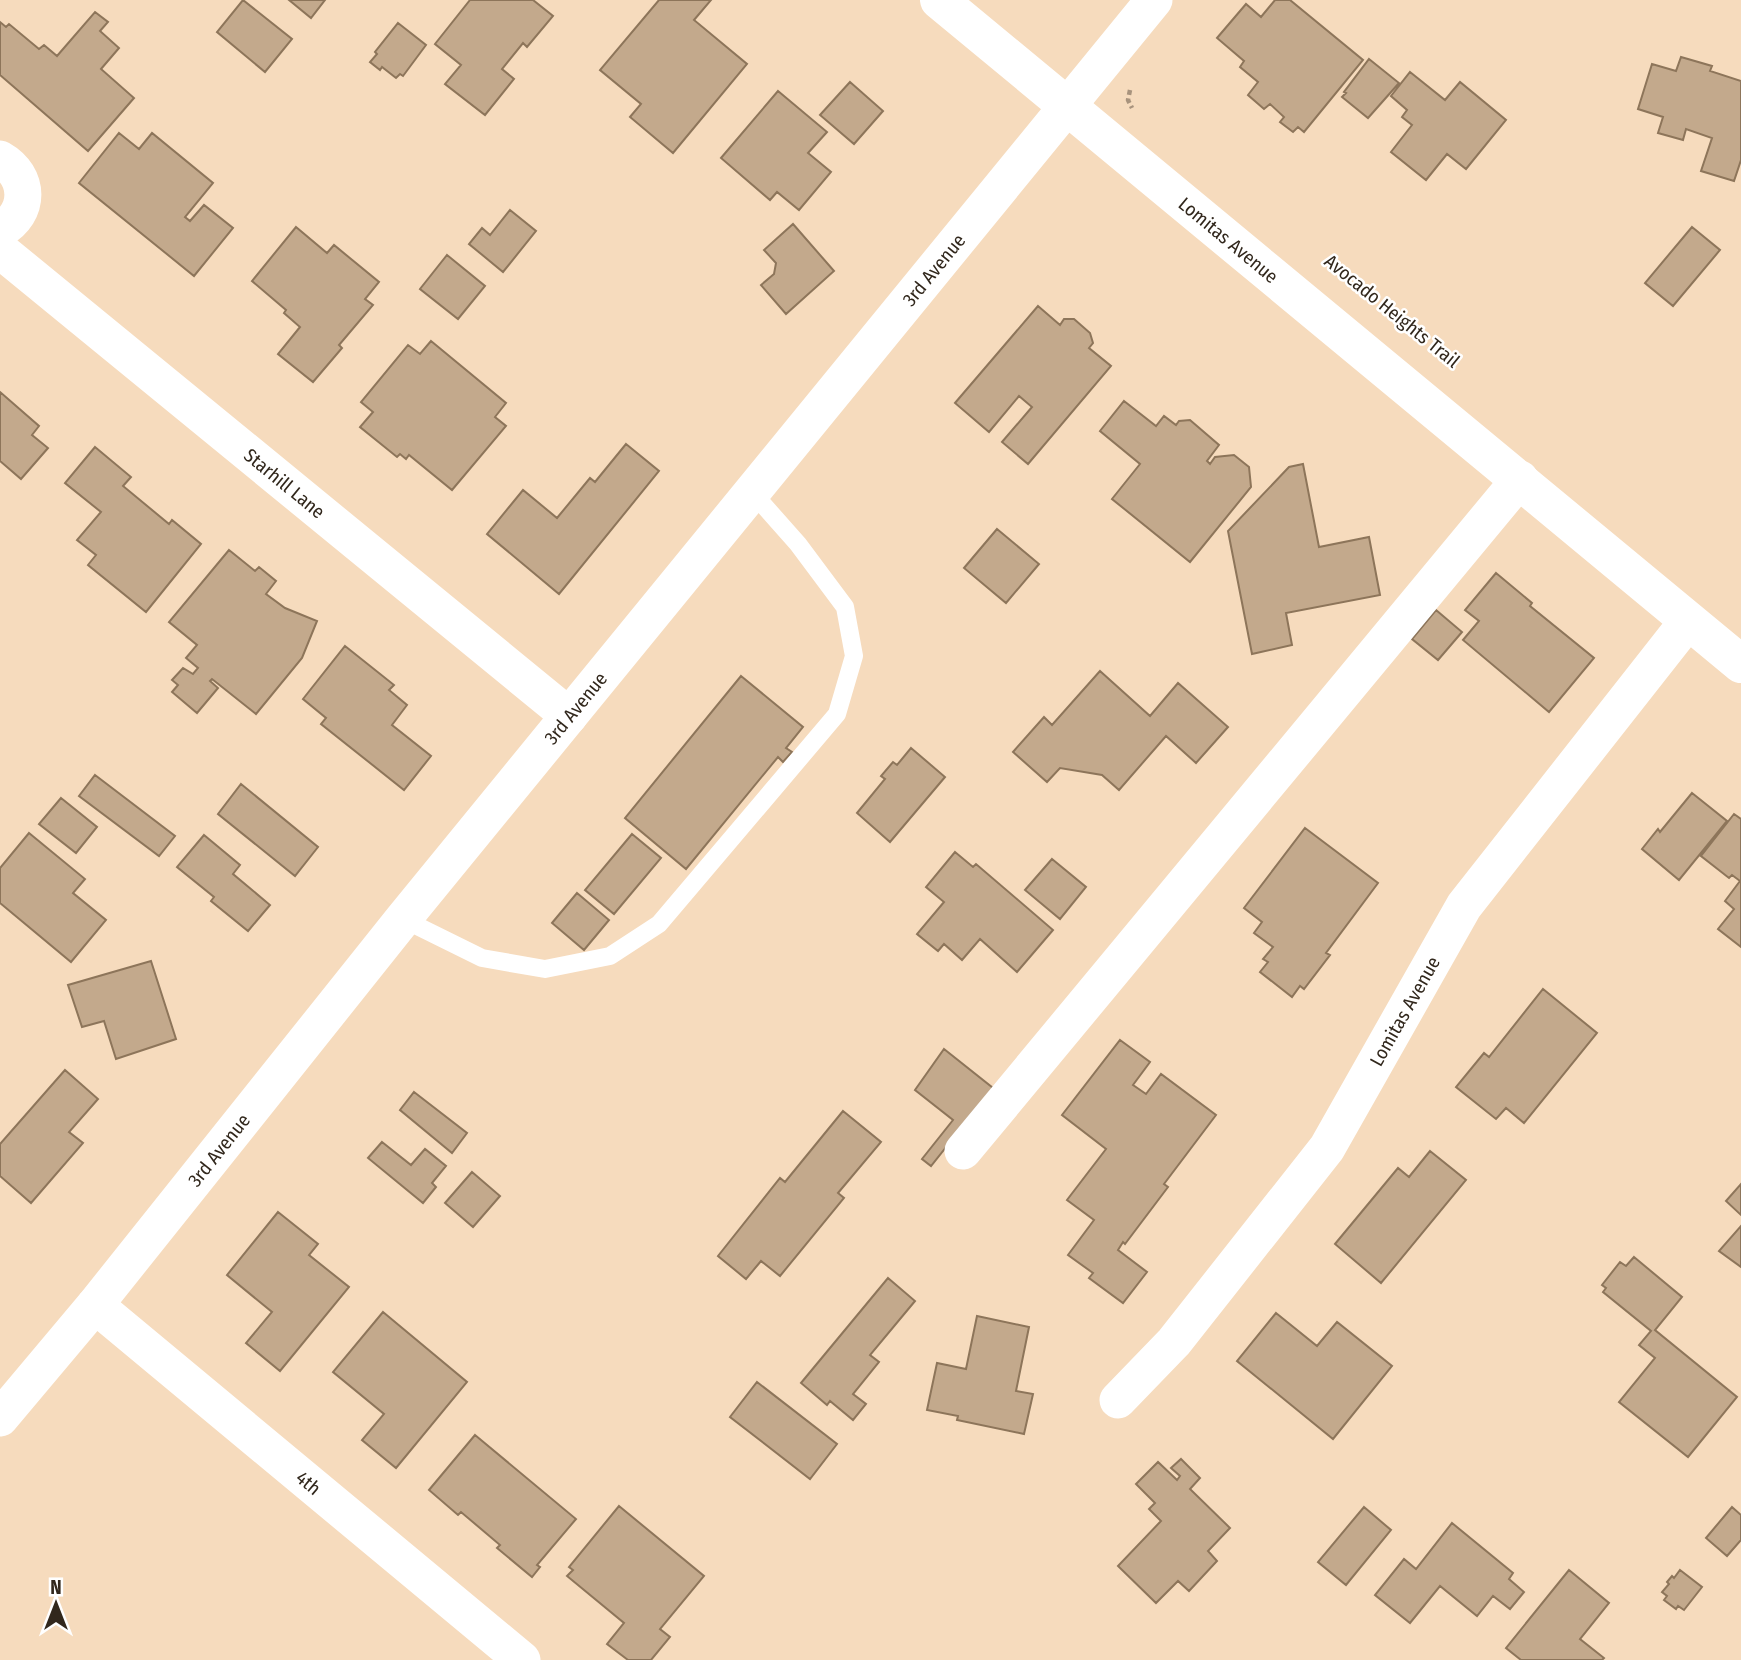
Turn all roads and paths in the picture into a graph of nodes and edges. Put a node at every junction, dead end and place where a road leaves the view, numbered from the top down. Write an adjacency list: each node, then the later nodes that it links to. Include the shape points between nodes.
1 (939, 0): 4 (street, Lomitas Avenue)
2 (1154, 0): 4 (street, 3rd Avenue)
3 (1131, 82): 5 (path, via 1128,100)
4 (1066, 106): 9 (street, Lomitas Avenue); 10 (street, 3rd Avenue)
5 (1135, 116)
6 (0, 159): 7 (street, via 22,182 23,198 19,213)
7 (0, 230)
8 (0, 250): 13 (street, Starhill Lane)
9 (1520, 480): 11 (street, Lomitas Avenue); 15 (street)
10 (752, 492): 13 (street, 3rd Avenue); 14 (lane, via 845,607 854,656 837,714 659,923 610,956 545,969 482,958)
11 (1688, 621): 12 (street, Lomitas Avenue); 17 (street, Lomitas Avenue, via 1464,906 1327,1148 1174,1342)
12 (1741, 664)
13 (569, 716): 14 (street, 3rd Avenue)
14 (403, 919): 16 (street, 3rd Avenue)
15 (963, 1151)
16 (95, 1305): 18 (street, 3rd Avenue); 19 (street, 4th)
17 (1118, 1400)
18 (0, 1418)
19 (522, 1660)

